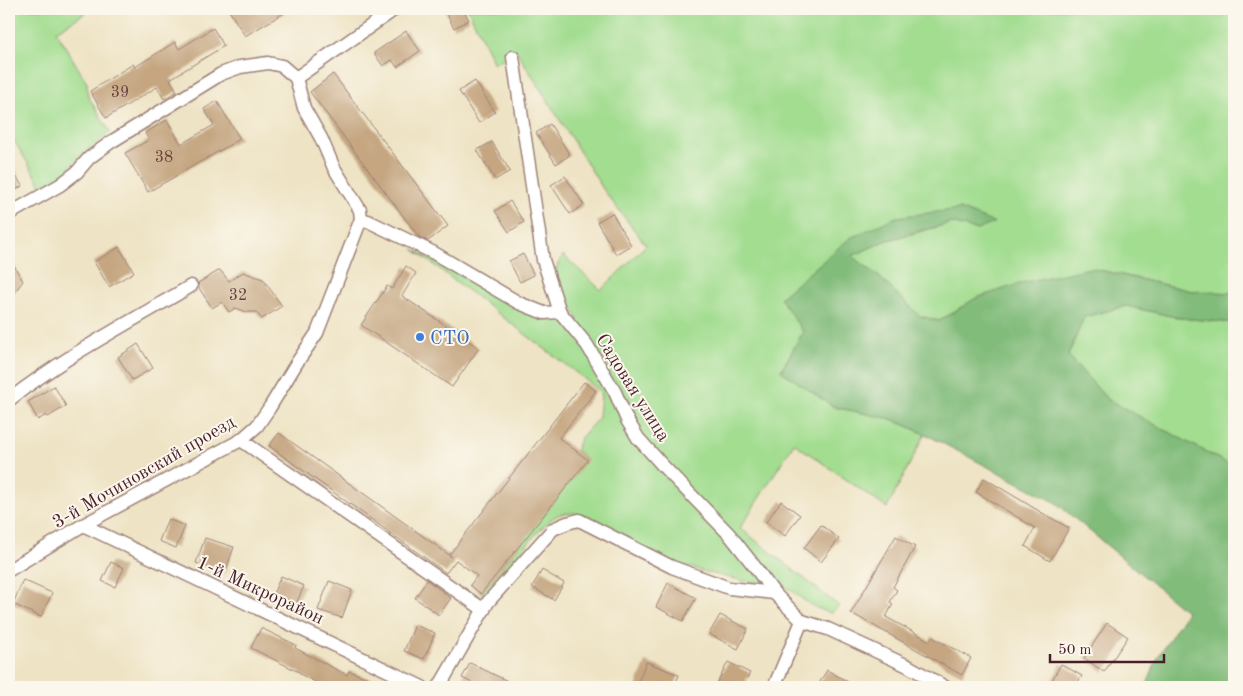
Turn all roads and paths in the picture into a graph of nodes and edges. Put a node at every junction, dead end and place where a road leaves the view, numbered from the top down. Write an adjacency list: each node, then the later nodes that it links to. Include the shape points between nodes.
1 (395, 9): 3 (street)
2 (513, 57): 7 (street, Садовая улица, via 543,260)
3 (296, 78): 4 (street, via 282,66 268,62 221,74 111,142 60,185); 5 (street, via 304,108 334,168 360,210)
4 (9, 214)
5 (361, 220): 7 (street, via 434,253 519,303 544,313); 9 (street, 3-й Мочиновский проезд, via 317,332 270,408)
6 (191, 286): 8 (street, via 65,361)
7 (560, 312): 12 (street, Садовая улица, via 587,345 638,438 729,534)
8 (9, 400)
9 (241, 440): 10 (street, 3-й Мочиновский проезд); 13 (street)
10 (83, 525): 11 (street, 3-й Мочиновский проезд); 15 (street, 1-й Микрорайон)
11 (9, 570)
12 (774, 593): 13 (street, via 729,588 672,567 579,520 554,529); 14 (street, Садовая улица)
13 (484, 610): 16 (street)
14 (802, 621): 17 (street); 18 (street, via 828,629)
15 (422, 687)
16 (439, 687)
17 (774, 687)
18 (945, 687)

